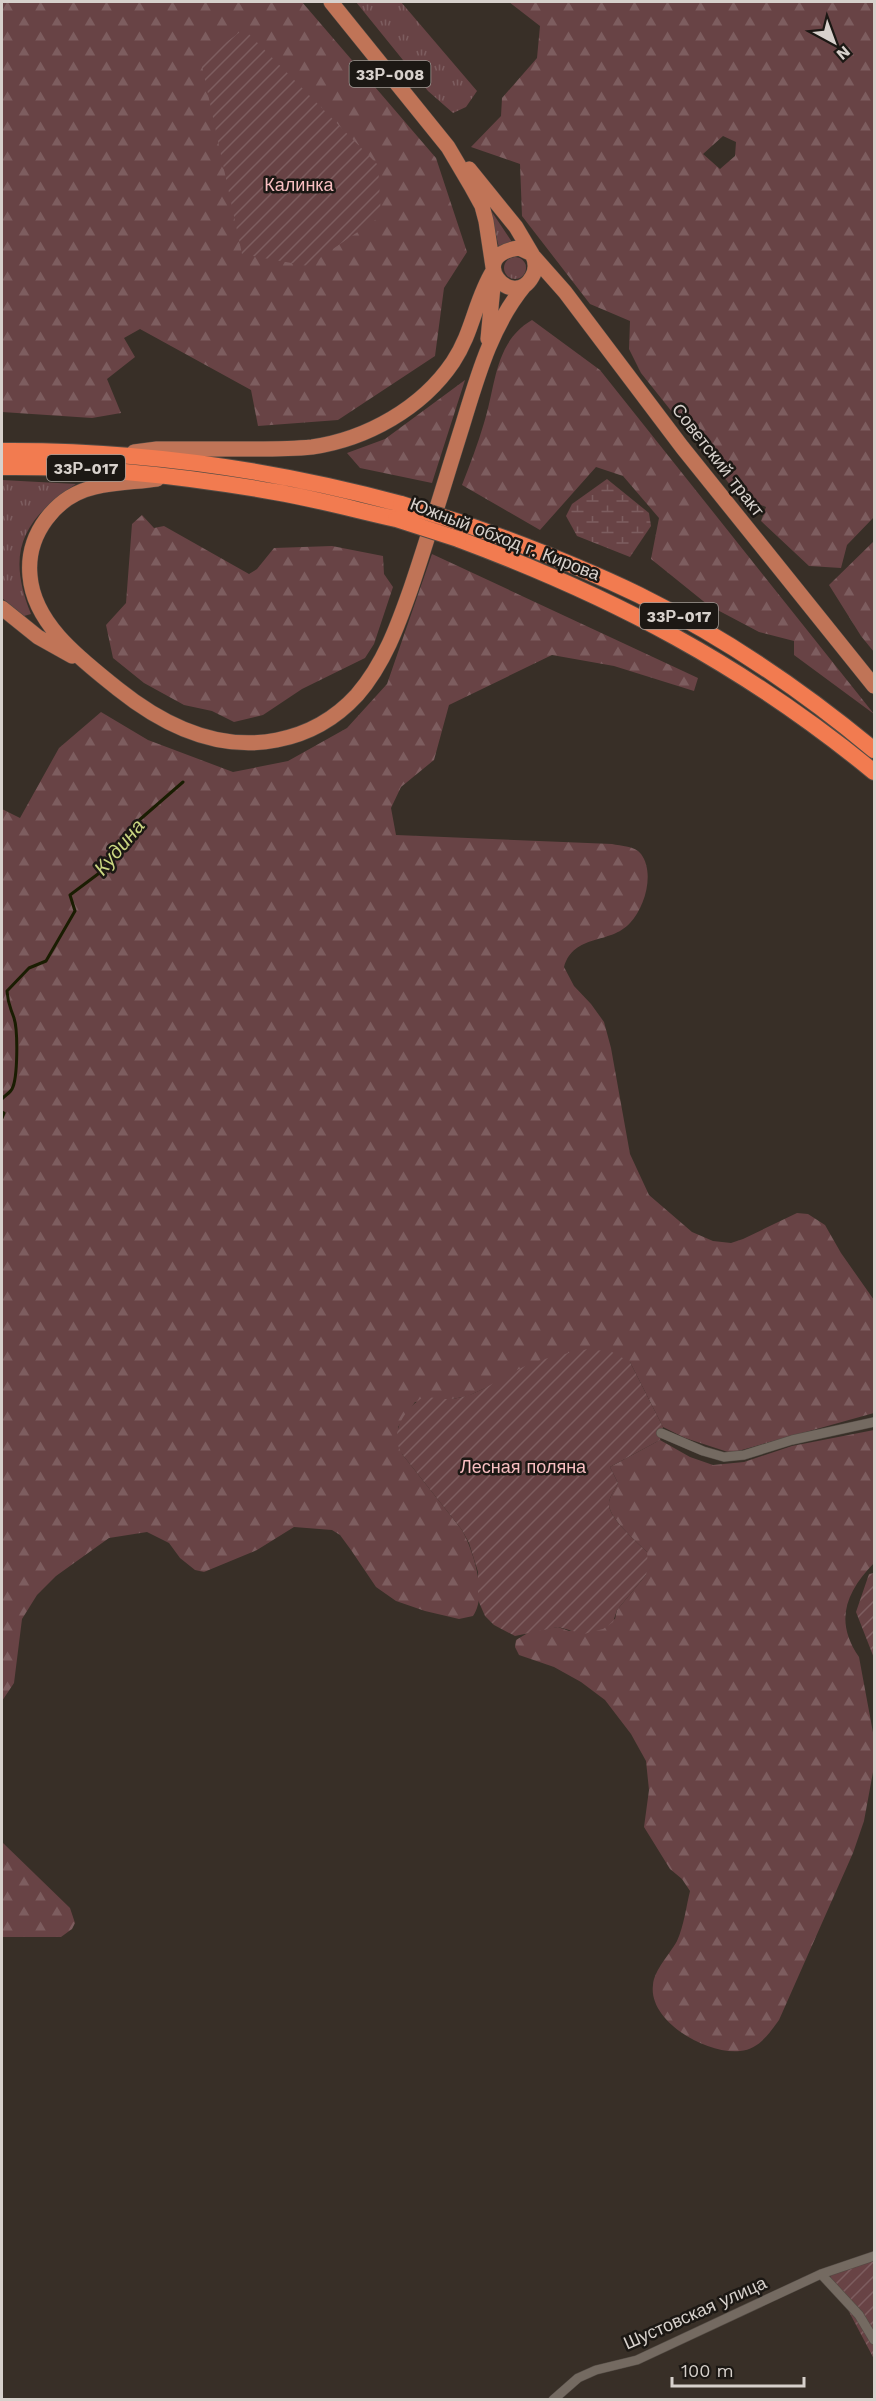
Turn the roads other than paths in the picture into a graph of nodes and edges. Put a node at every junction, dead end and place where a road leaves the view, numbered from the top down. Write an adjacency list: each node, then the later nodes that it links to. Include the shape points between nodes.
1 (331, 2): 2 (main road, 33Р-008)
2 (448, 147): 3 (main road, Советский тракт, via 483,184); 4 (main road, via 482,206)
3 (533, 255): 4 (main road, via 526,249 512,249 498,256); 5 (main road, via 535,270); 15 (main road, Советский тракт)
4 (493, 271): 5 (main road, via 509,288); 6 (main road); 8 (main road, via 483,289 470,332 452,364 428,392 382,424 312,447)
5 (525, 285): 6 (main road, via 503,316)
6 (485, 354): 14 (main road, via 399,624 366,684 339,712 317,727 285,739 249,743 215,740 163,720)
7 (2, 451): 8 (highway, Южный обход г. Кирова / 33Р-017)
8 (121, 453): 11 (highway, Южный обход г. Кирова / 33Р-017, via 285,476)
9 (2, 467): 10 (highway, Южный обход г. Кирова / 33Р-017, via 75,467)
10 (169, 477): 11 (highway, Южный обход г. Кирова / 33Р-017); 14 (main road, via 80,492 50,514 37,533 29,569 34,597 56,632)
11 (398, 511): 12 (highway, Южный обход г. Кирова / 33Р-017, bridge)
12 (460, 531): 16 (highway, Южный обход г. Кирова / 33Р-017, via 561,560 681,617 787,685); 17 (highway, Южный обход г. Кирова / 33Р-017, via 658,626 774,697)
13 (2, 608): 14 (main road, via 38,637)
14 (90, 667)
15 (874, 686)
16 (874, 750)
17 (874, 772)
18 (874, 1422): 19 (street, via 724,1457)
19 (660, 1433)
20 (874, 2256): 21 (street, Шустовская улица)
21 (821, 2274): 22 (street, via 859,2315); 23 (street, Шустовская улица, via 637,2360 578,2378)
22 (874, 2340)
23 (553, 2400)

